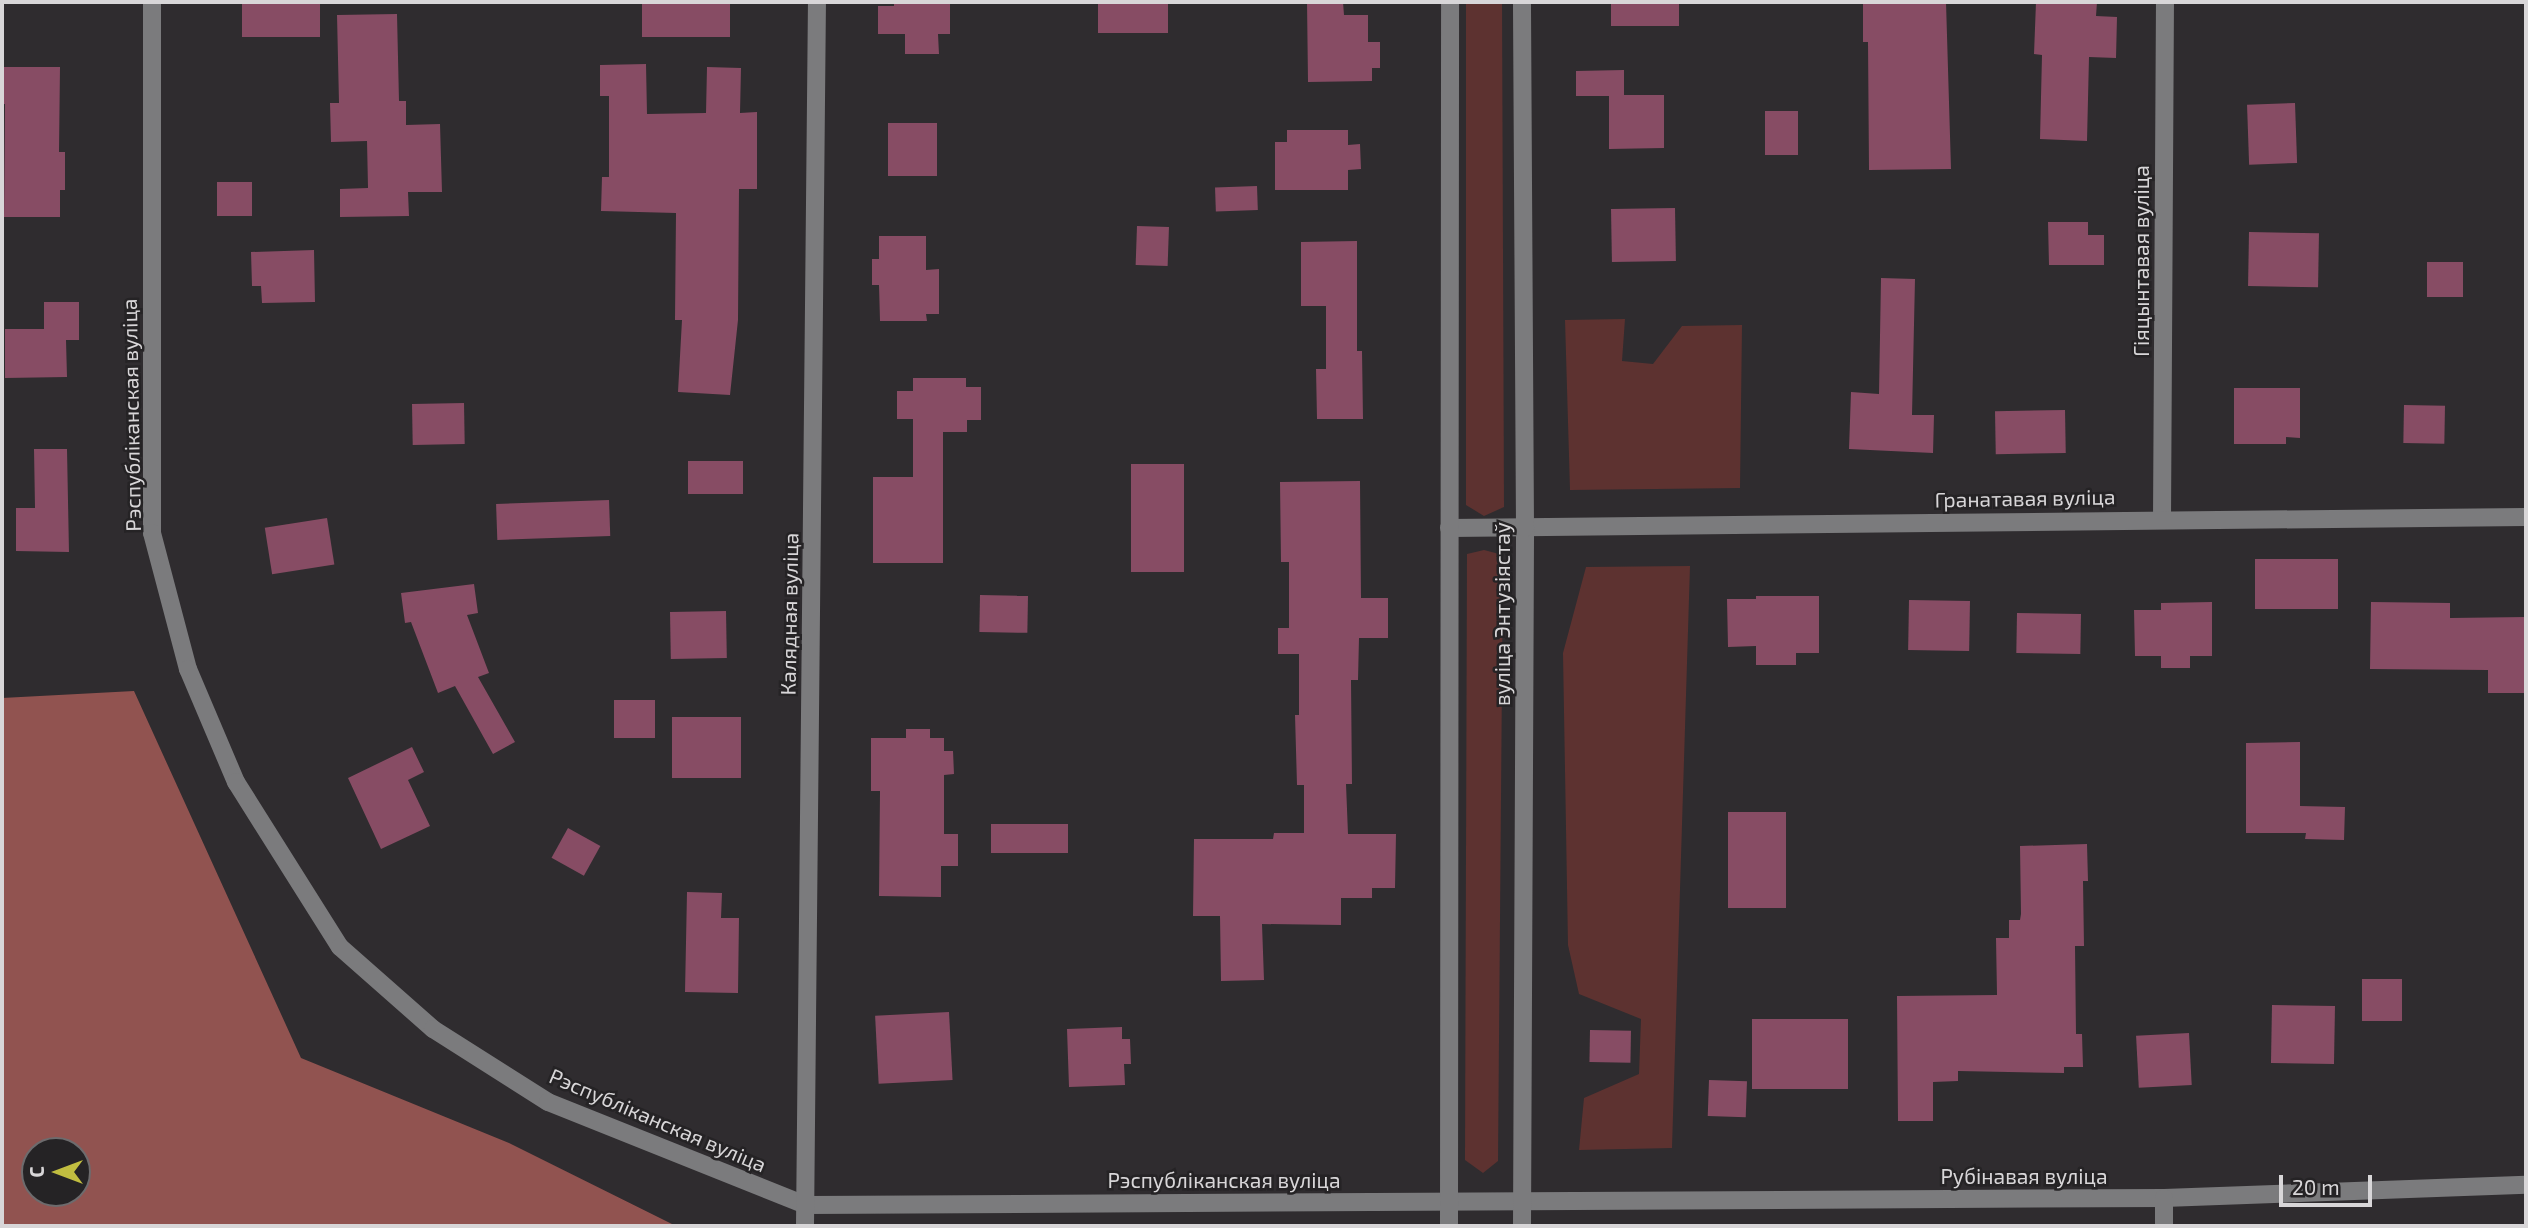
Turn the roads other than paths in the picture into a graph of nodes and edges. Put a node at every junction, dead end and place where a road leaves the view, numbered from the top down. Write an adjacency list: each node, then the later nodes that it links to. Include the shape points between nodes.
1 (152, 2): 14 (street, Рэспубліканская вуліца, via 152,533 188,669 236,782 340,947 433,1029 548,1102)
2 (817, 2): 14 (street, Калядная вуліца)
3 (1450, 2): 8 (street)
4 (1522, 2): 9 (street, вуліца Энтузіястаў)
5 (2165, 2): 7 (street, Гіяцынтавая вуліца)
6 (2526, 517): 7 (street, Гранатавая вуліца)
7 (2162, 520): 9 (street, Гранатавая вуліца)
8 (1449, 528): 9 (street, Гранатавая вуліца); 12 (street)
9 (1525, 528): 13 (street, вуліца Энтузіястаў)
10 (2526, 1185): 11 (street, Рубінавая вуліца)
11 (2164, 1198): 13 (street, Рубінавая вуліца); 18 (street)
12 (1449, 1202): 13 (street, Рубінавая вуліца); 14 (street, Рэспубліканская вуліца); 16 (street)
13 (1522, 1202): 17 (street, вуліца Энтузіястаў)
14 (806, 1205): 15 (street, Калядная вуліца)
15 (805, 1226)
16 (1449, 1226)
17 (1522, 1226)
18 (2164, 1226)

